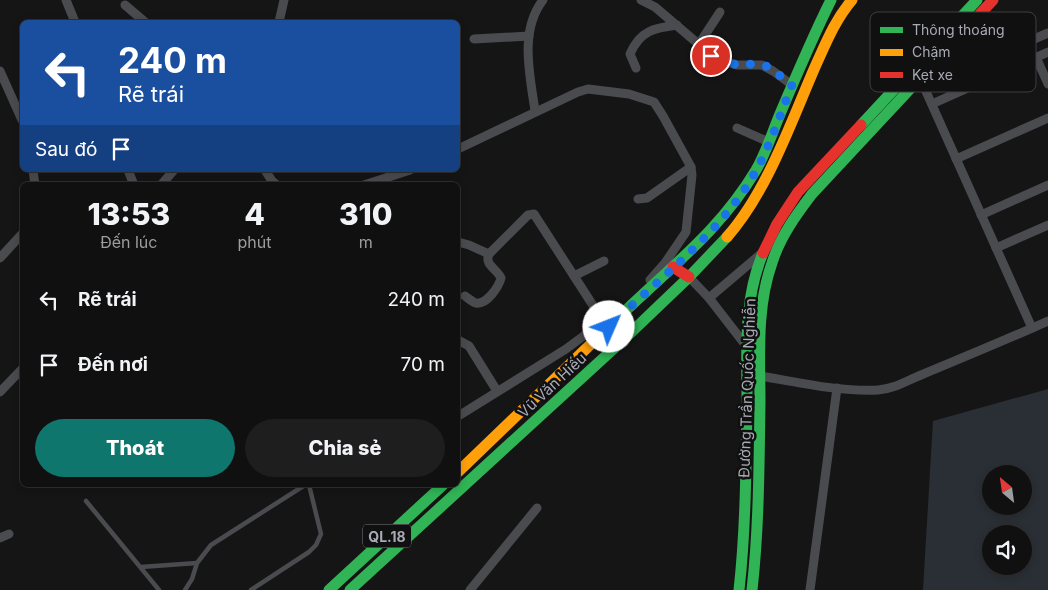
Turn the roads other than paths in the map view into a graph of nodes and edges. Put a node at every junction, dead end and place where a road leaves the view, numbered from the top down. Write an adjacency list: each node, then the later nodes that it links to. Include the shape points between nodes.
1 (66, 0): 14 (street)
2 (284, 0): 16 (street)
3 (531, 0): 9 (street)
4 (641, 0): 17 (street)
5 (831, 0): 28 (main road, Vũ Văn Hiếu)
6 (852, 0): 61 (main road, Vũ Văn Hiếu / QL.18, via 828,38 760,191 740,222)
7 (977, 0): 12 (main road, Đường Trần Quốc Nghiễn)
8 (993, 0): 13 (main road, Đường Trần Quốc Nghiễn)
9 (540, 4): 19 (street)
10 (125, 6): 15 (street)
11 (720, 12): 22 (street)
12 (966, 12)
13 (983, 12)
14 (74, 20)
15 (142, 20)
16 (279, 20)
17 (678, 25): 22 (street); 25 (street, via 660,27 638,42 630,54)
18 (1048, 33): 20 (street)
19 (529, 36): 21 (street); 34 (street, via 528,59)
20 (1036, 38)
21 (474, 39)
22 (699, 44): 28 (street, via 716,59 737,65 762,65)
23 (1048, 52): 24 (street)
24 (1036, 57): 27 (street)
25 (636, 68)
26 (1, 76): 35 (street)
27 (1048, 84)
28 (792, 85): 38 (main road, Vũ Văn Hiếu)
29 (891, 92): 55 (main road, Đường Trần Quốc Nghiễn, via 798,192)
30 (913, 92): 71 (main road, Đường Trần Quốc Nghiễn, via 809,198 780,242 765,287)
31 (923, 92): 33 (street)
32 (959, 92): 33 (street)
33 (932, 104): 40 (street)
34 (535, 111): 39 (street); 41 (street, via 588,89 648,99 659,108)
35 (20, 116)
36 (1048, 118): 40 (street)
37 (737, 128): 38 (street)
38 (769, 142): 59 (main road, Vũ Văn Hiếu, via 757,169 735,202 713,229)
39 (460, 147)
40 (956, 159): 50 (street)
41 (691, 167): 49 (street, via 648,198); 64 (street, via 686,232 666,263)
42 (172, 172): 45 (street)
43 (267, 172): 46 (street)
44 (404, 172): 47 (street)
45 (164, 182)
46 (275, 182)
47 (373, 182)
48 (1048, 185): 50 (street)
49 (638, 199)
50 (981, 215): 54 (street)
51 (1048, 225): 54 (street)
52 (20, 236): 57 (street)
53 (460, 243): 56 (street)
54 (996, 248): 67 (street)
55 (763, 251): 63 (street); 69 (main road, Đường Trần Quốc Nghiễn, via 751,291)
56 (489, 254): 60 (street, via 528,215 534,214); 62 (street, via 488,262 499,273 500,282 480,303)
57 (0, 258)
58 (604, 261): 60 (street)
59 (672, 268): 61 (main road); 64 (main road, Vũ Văn Hiếu)
60 (574, 276): 65 (street)
61 (689, 277): 63 (street); 90 (main road, Vũ Văn Hiếu / QL.18)
62 (465, 296)
63 (708, 298): 69 (street)
64 (633, 299): 65 (street); 76 (main road, Vũ Văn Hiếu)
65 (605, 320): 73 (street, via 566,349)
66 (1048, 321): 67 (street)
67 (1032, 328): 72 (street, via 899,386 879,390)
68 (460, 341): 73 (street, via 469,346)
69 (747, 347): 92 (main road, Đường Trần Quốc Nghiễn, via 746,493)
70 (20, 371): 74 (street)
71 (760, 376): 72 (street); 93 (main road, Đường Trần Quốc Nghiễn, via 759,516)
72 (837, 388): 94 (street)
73 (497, 391): 75 (street)
74 (0, 392)
75 (460, 415)
76 (460, 470)
77 (302, 487): 84 (lane, via 218,540)
78 (309, 487): 88 (lane, via 321,534 316,544)
79 (441, 487): 89 (main road, QL.18)
80 (86, 501): 85 (lane)
81 (537, 508): 91 (street)
82 (9, 534): 83 (street)
83 (0, 538)
84 (197, 563): 85 (lane); 87 (lane)
85 (141, 567): 86 (lane)
86 (159, 590)
87 (185, 590)
88 (251, 590)
89 (329, 590)
90 (350, 590)
91 (470, 590)
92 (739, 590)
93 (752, 590)
94 (810, 590)

